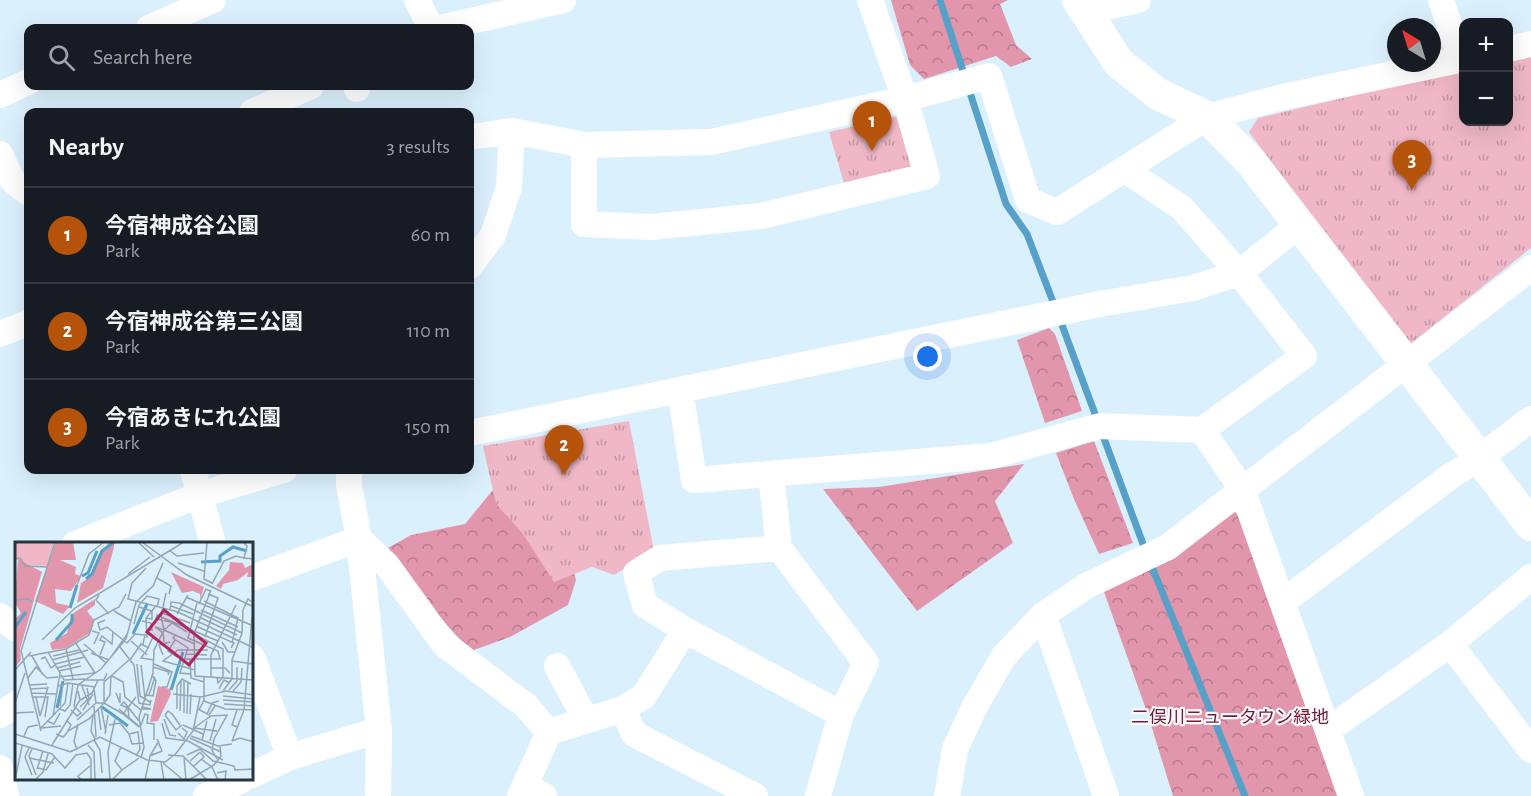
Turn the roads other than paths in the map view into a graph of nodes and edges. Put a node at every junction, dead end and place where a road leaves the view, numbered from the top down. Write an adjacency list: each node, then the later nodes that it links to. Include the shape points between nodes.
1 (213, 0): 8 (street)
2 (417, 0): 9 (street)
3 (563, 0): 10 (street)
4 (870, 0): 18 (street)
5 (1138, 0): 7 (street)
6 (1441, 0): 13 (street)
7 (1081, 6): 20 (street, via 1119,63 1158,94)
8 (158, 24)
9 (429, 24)
10 (458, 24)
11 (1531, 44): 12 (street)
12 (1513, 48)
13 (1459, 51)
14 (1459, 60): 20 (street)
15 (24, 84): 17 (street)
16 (302, 90): 19 (street)
17 (0, 95)
18 (905, 99): 23 (street, via 711,142); 23 (street, via 927,176 760,216 652,227 585,224); 25 (street, via 989,76 1028,200 1057,212)
19 (261, 108)
20 (1207, 117): 25 (street); 27 (street, via 1251,162)
21 (512, 131): 22 (street); 23 (street); 28 (street, via 509,187 493,235)
22 (474, 136)
23 (584, 145)
24 (0, 154): 26 (street)
25 (1125, 170): 30 (street, via 1182,208)
26 (13, 186)
27 (1299, 225): 30 (street); 33 (street)
28 (474, 261)
29 (1531, 268): 33 (street)
30 (1239, 273): 34 (street, via 1193,288); 36 (street, via 1304,356)
31 (24, 325): 32 (street)
32 (0, 334)
33 (1407, 365): 38 (street); 43 (street)
34 (680, 390): 37 (street); 42 (street, via 694,480)
35 (1531, 419): 38 (street)
36 (1202, 430): 42 (street, via 1100,426 991,456); 43 (street)
37 (474, 431)
38 (1478, 459): 45 (street); 52 (street)
39 (194, 474): 44 (street)
40 (270, 474): 44 (street)
41 (349, 474): 46 (street)
42 (771, 474): 49 (street)
43 (1242, 489): 52 (street); 53 (street, via 1168,547 1086,586)
44 (199, 495): 47 (street); 48 (street)
45 (1531, 525)
46 (359, 539): 50 (street); 65 (street); 67 (street, via 387,566 444,644 525,705)
47 (80, 542)
48 (212, 542)
49 (780, 548): 56 (street, via 660,558 636,573 645,605); 62 (street, via 866,663)
50 (254, 577)
51 (1531, 577): 57 (street)
52 (1283, 602): 66 (street)
53 (1043, 615): 79 (street, via 1004,656 974,708 955,749); 80 (street)
54 (0, 616): 55 (street)
55 (15, 628)
56 (685, 630): 61 (street, via 644,696); 62 (street)
57 (1450, 644): 66 (street); 68 (street)
58 (254, 662): 69 (street)
59 (557, 666): 64 (street)
60 (15, 705): 63 (street)
61 (623, 709): 64 (street); 77 (street, via 634,734)
62 (841, 714): 78 (street)
63 (0, 715)
64 (586, 720): 67 (street)
65 (379, 730): 69 (street); 76 (street)
66 (1328, 730): 81 (street)
67 (549, 732): 73 (street)
68 (1531, 750)
69 (290, 757): 71 (street)
70 (0, 768): 74 (street)
71 (254, 774)
72 (240, 781): 75 (street)
73 (530, 793)
74 (6, 796)
75 (206, 796)
76 (378, 796)
77 (755, 796)
78 (818, 796)
79 (947, 796)
80 (1106, 796)
81 (1352, 796)

